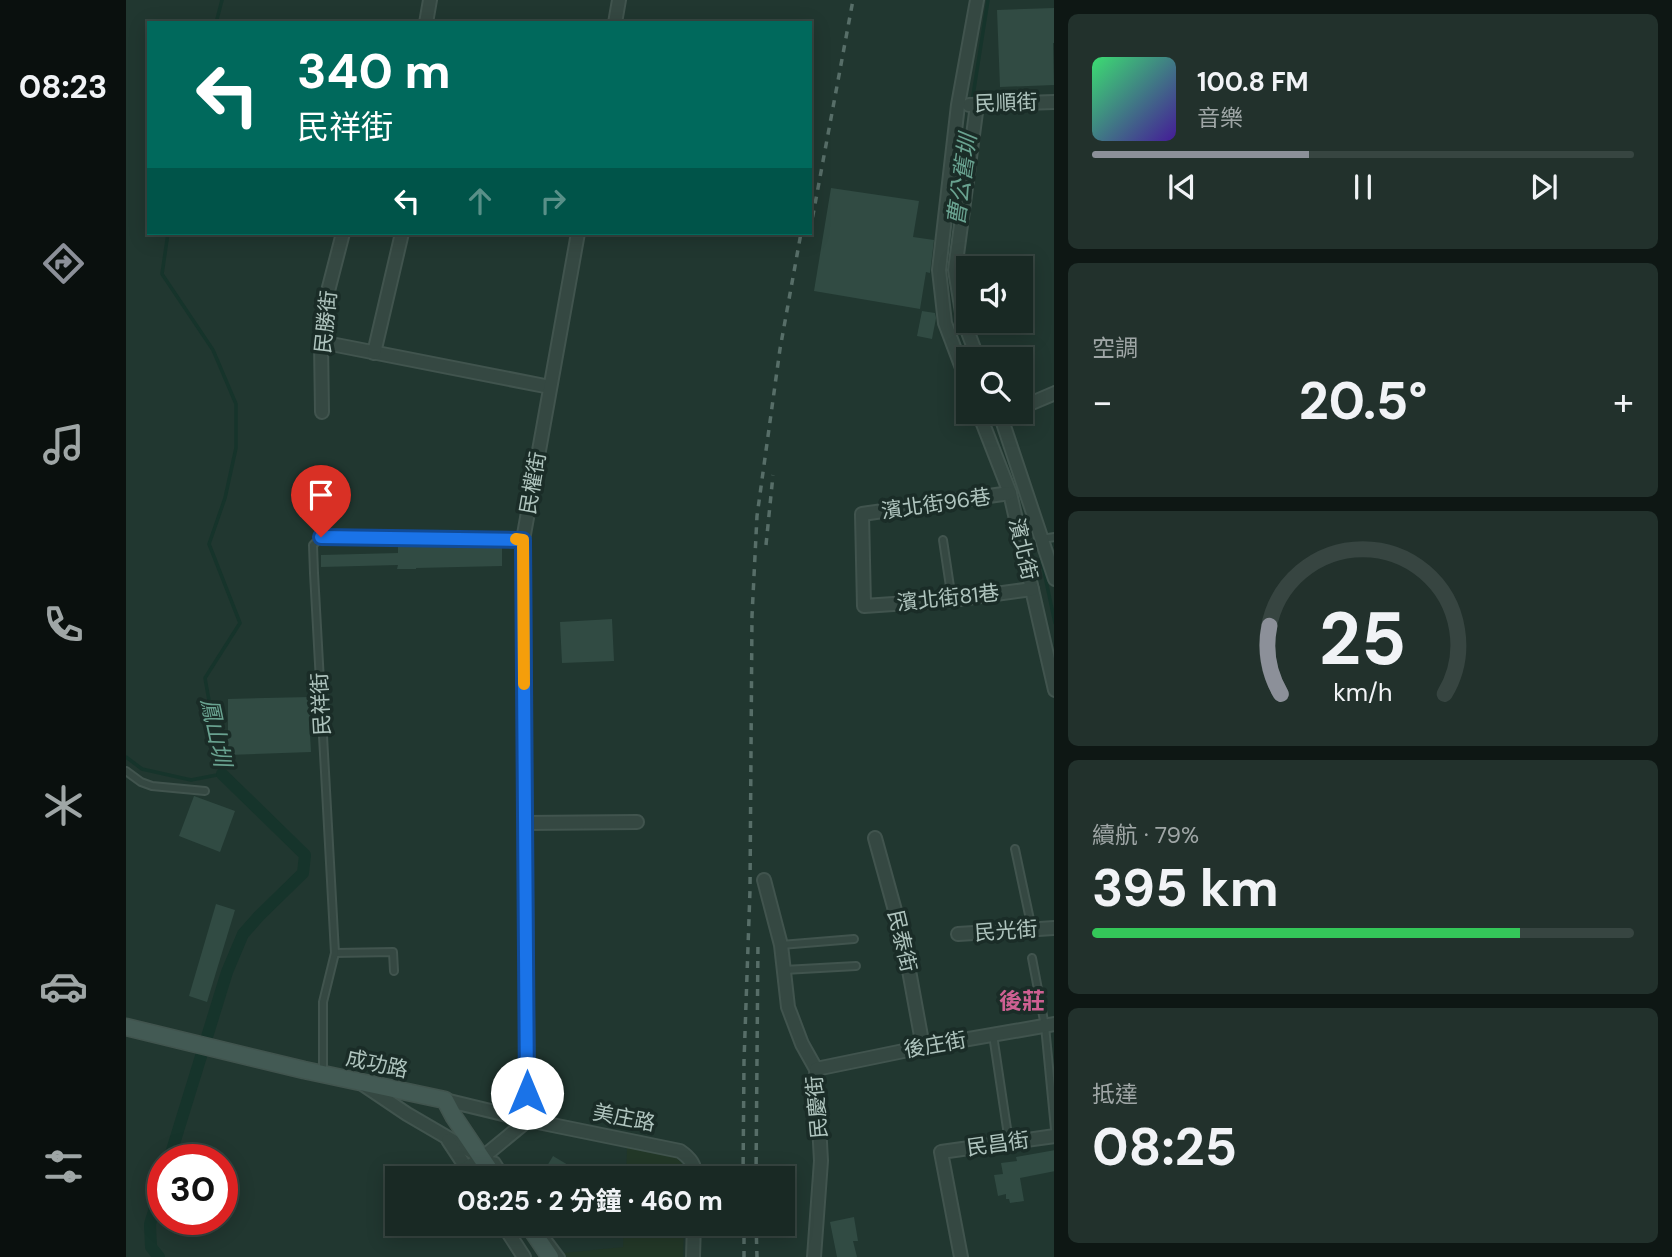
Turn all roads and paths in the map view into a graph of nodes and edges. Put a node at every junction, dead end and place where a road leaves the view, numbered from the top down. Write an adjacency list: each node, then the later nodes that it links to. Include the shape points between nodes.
1 (430, 0): 4 (street)
2 (619, 0): 5 (street)
3 (977, 0): 7 (street)
4 (426, 21)
5 (615, 21)
6 (1054, 102): 7 (street, 民順街)
7 (967, 105): 12 (street, via 955,270 962,319); 14 (street, via 939,270 944,323)
8 (342, 235): 11 (street, 民勝街)
9 (401, 235): 13 (street)
10 (578, 235): 15 (street, 民權街)
11 (321, 342): 13 (street); 18 (street, 民勝街)
12 (973, 347)
13 (374, 353): 15 (street)
14 (956, 354)
15 (550, 387): 23 (street, 民權街)
16 (1054, 393): 17 (street)
17 (1033, 402)
18 (322, 412)
19 (983, 424): 21 (street, 濱北街)
20 (1009, 424): 22 (street)
21 (1010, 493): 26 (street, 濱北街); 28 (street, 濱北街96巷, via 862,514)
22 (1048, 538): 25 (street)
23 (523, 540): 34 (street, 民權街); 43 (lane, 民祥街, via 321,537 313,545)
24 (943, 540): 27 (lane)
25 (1054, 579)
26 (1032, 589): 27 (street, 濱北街81巷); 29 (street, 濱北街)
27 (952, 600): 28 (street, 濱北街81巷)
28 (864, 606)
29 (1052, 672): 30 (street, 濱北街)
30 (1054, 690)
31 (126, 771): 32 (lane, via 152,786)
32 (205, 790)
33 (637, 822): 34 (street)
34 (525, 823): 56 (street, 民權街)
35 (874, 838): 51 (street, 民泰街, via 904,943)
36 (1015, 849): 39 (lane)
37 (764, 880): 42 (street, 民慶街)
38 (1054, 928): 39 (street, 民光街)
39 (1032, 929): 40 (street, 民光街)
40 (957, 934)
41 (854, 939): 42 (lane)
42 (781, 945): 46 (street, 民慶街)
43 (335, 953): 47 (lane, via 393,952); 53 (lane, 民祥街, via 323,1002)
44 (1032, 958): 48 (lane)
45 (856, 966): 46 (lane)
46 (784, 970): 52 (street, 民慶街, via 788,1007)
47 (394, 971)
48 (1050, 1025): 50 (street, 後庄街); 57 (lane)
49 (126, 1027): 53 (street, 成功路)
50 (993, 1035): 51 (street, 後庄街); 60 (lane)
51 (923, 1046): 52 (street, 後庄街)
52 (816, 1069): 74 (street, 民慶街, via 821,1161)
53 (323, 1074): 54 (street, 成功路)
54 (361, 1082): 55 (street, 成功路); 59 (street)
55 (445, 1100): 56 (street, 美庄路); 62 (street)
56 (528, 1120): 64 (street); 65 (street, 美庄路, via 680,1151)
57 (1054, 1129)
58 (1054, 1136): 60 (street, 民昌街)
59 (446, 1138): 61 (street); 63 (street)
60 (1009, 1142): 75 (street, 民昌街, via 942,1152)
61 (464, 1166)
62 (487, 1166)
63 (487, 1166)
64 (489, 1166)
65 (693, 1166)
66 (510, 1236): 70 (street)
67 (536, 1236): 71 (street)
68 (546, 1236): 72 (lane)
69 (694, 1236): 73 (street)
70 (524, 1257)
71 (550, 1257)
72 (561, 1257)
73 (693, 1257)
74 (814, 1257)
75 (961, 1257)

